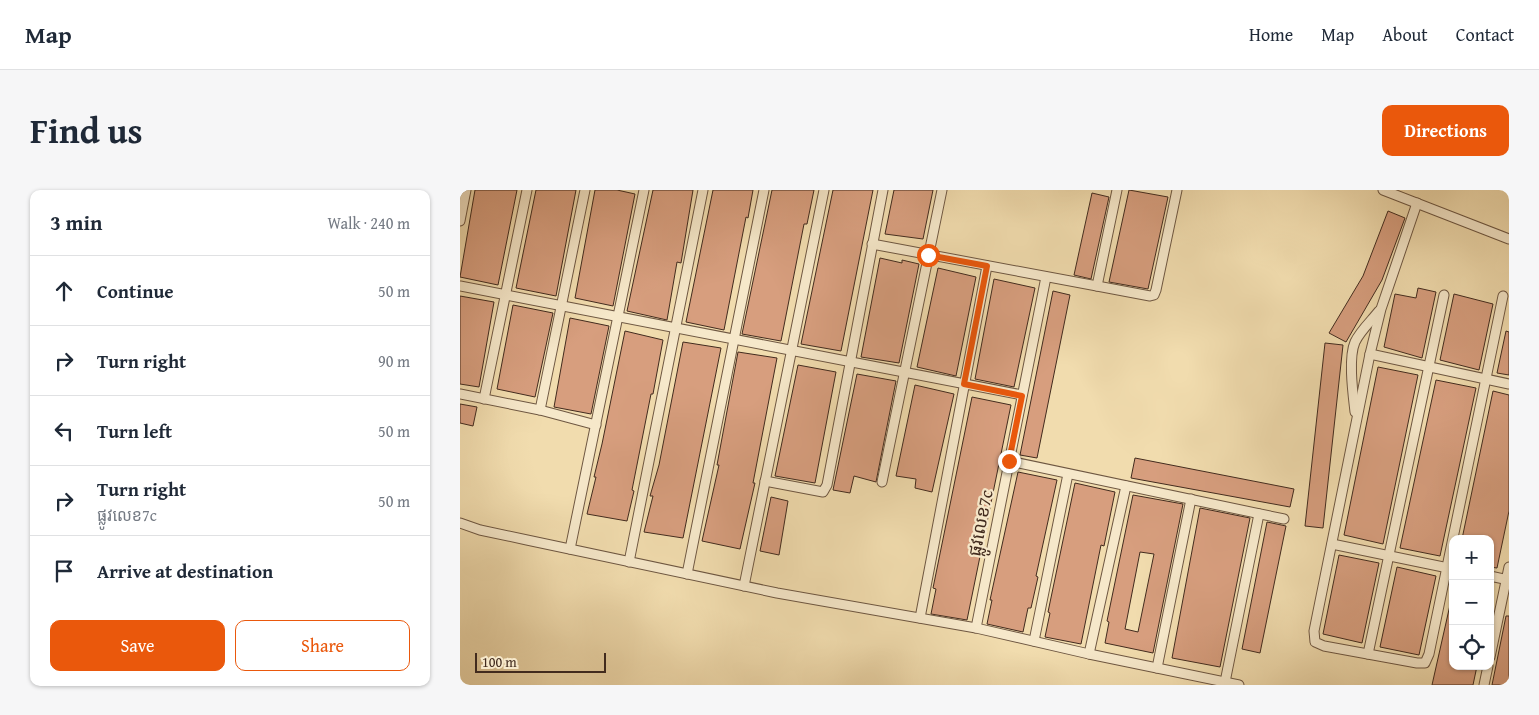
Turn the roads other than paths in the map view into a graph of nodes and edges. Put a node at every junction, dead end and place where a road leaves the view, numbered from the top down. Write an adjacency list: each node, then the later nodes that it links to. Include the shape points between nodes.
1 (466, 190): 14 (street)
2 (527, 190): 22 (street)
3 (585, 190): 25 (street)
4 (644, 190): 27 (street)
5 (703, 190): 28 (street)
6 (764, 190): 29 (street)
7 (824, 190): 30 (street)
8 (883, 190): 16 (street)
9 (942, 190): 17 (street)
10 (1117, 190): 21 (street)
11 (1177, 190): 21 (street, via 1154,295)
12 (1384, 190): 13 (street)
13 (1417, 203): 15 (street); 26 (street)
14 (460, 221)
15 (1509, 239)
16 (872, 244): 17 (street); 32 (street)
17 (928, 255): 18 (street); 34 (street)
18 (987, 266): 19 (street); 36 (street)
19 (1046, 277): 21 (street); 39 (street, ផ្លូវលេខ7c)
20 (460, 286): 22 (street)
21 (1097, 286)
22 (505, 295): 25 (street); 40 (street)
23 (1444, 295): 33 (street)
24 (1503, 296): 35 (street)
25 (561, 306): 27 (street); 41 (street)
26 (1381, 309): 31 (street); 42 (street, via 1355,342 1352,376)
27 (618, 317): 28 (street); 43 (street)
28 (676, 328): 29 (street); 57 (street)
29 (734, 339): 30 (street); 61 (street)
30 (792, 351): 32 (street); 46 (street)
31 (1370, 354): 33 (street); 42 (street)
32 (850, 362): 34 (street); 46 (street, via 823,492)
33 (1429, 368): 35 (street); 56 (street)
34 (904, 373): 36 (street); 47 (street)
35 (1486, 379): 37 (street); 53 (street)
36 (964, 384): 39 (street); 65 (street)
37 (1509, 384)
38 (460, 394): 40 (street)
39 (1022, 396): 44 (street, ផ្លូវលេខ7c)
40 (484, 398): 41 (street)
41 (540, 410): 43 (street)
42 (1356, 421): 54 (street)
43 (596, 425): 55 (street)
44 (1009, 461): 45 (street); 66 (street, ផ្លូវលេខ7c)
45 (1068, 474): 48 (street); 67 (street)
46 (765, 481): 64 (street)
47 (882, 482)
48 (1126, 486): 49 (street); 69 (street)
49 (1191, 499): 50 (street); 71 (street)
50 (1259, 514): 51 (street); 73 (street)
51 (1284, 519)
52 (460, 523): 55 (street)
53 (1456, 535)
54 (1332, 544): 56 (street); 70 (street, via 1314,631 1315,642)
55 (570, 549): 57 (street)
56 (1389, 556): 59 (street); 70 (street)
57 (630, 562): 61 (street)
58 (1509, 567): 63 (street)
59 (1449, 568)
60 (1449, 572): 70 (street, via 1425,663)
61 (687, 574): 64 (street)
62 (1494, 577): 63 (street)
63 (1508, 580): 68 (street)
64 (744, 586): 65 (street)
65 (920, 618): 66 (street)
66 (976, 628): 67 (street)
67 (1034, 640): 69 (street)
68 (1494, 640)
69 (1089, 654): 71 (street)
70 (1368, 654)
71 (1157, 668): 73 (street)
72 (1487, 670): 75 (street)
73 (1225, 682): 74 (street)
74 (1239, 685)
75 (1484, 685)

